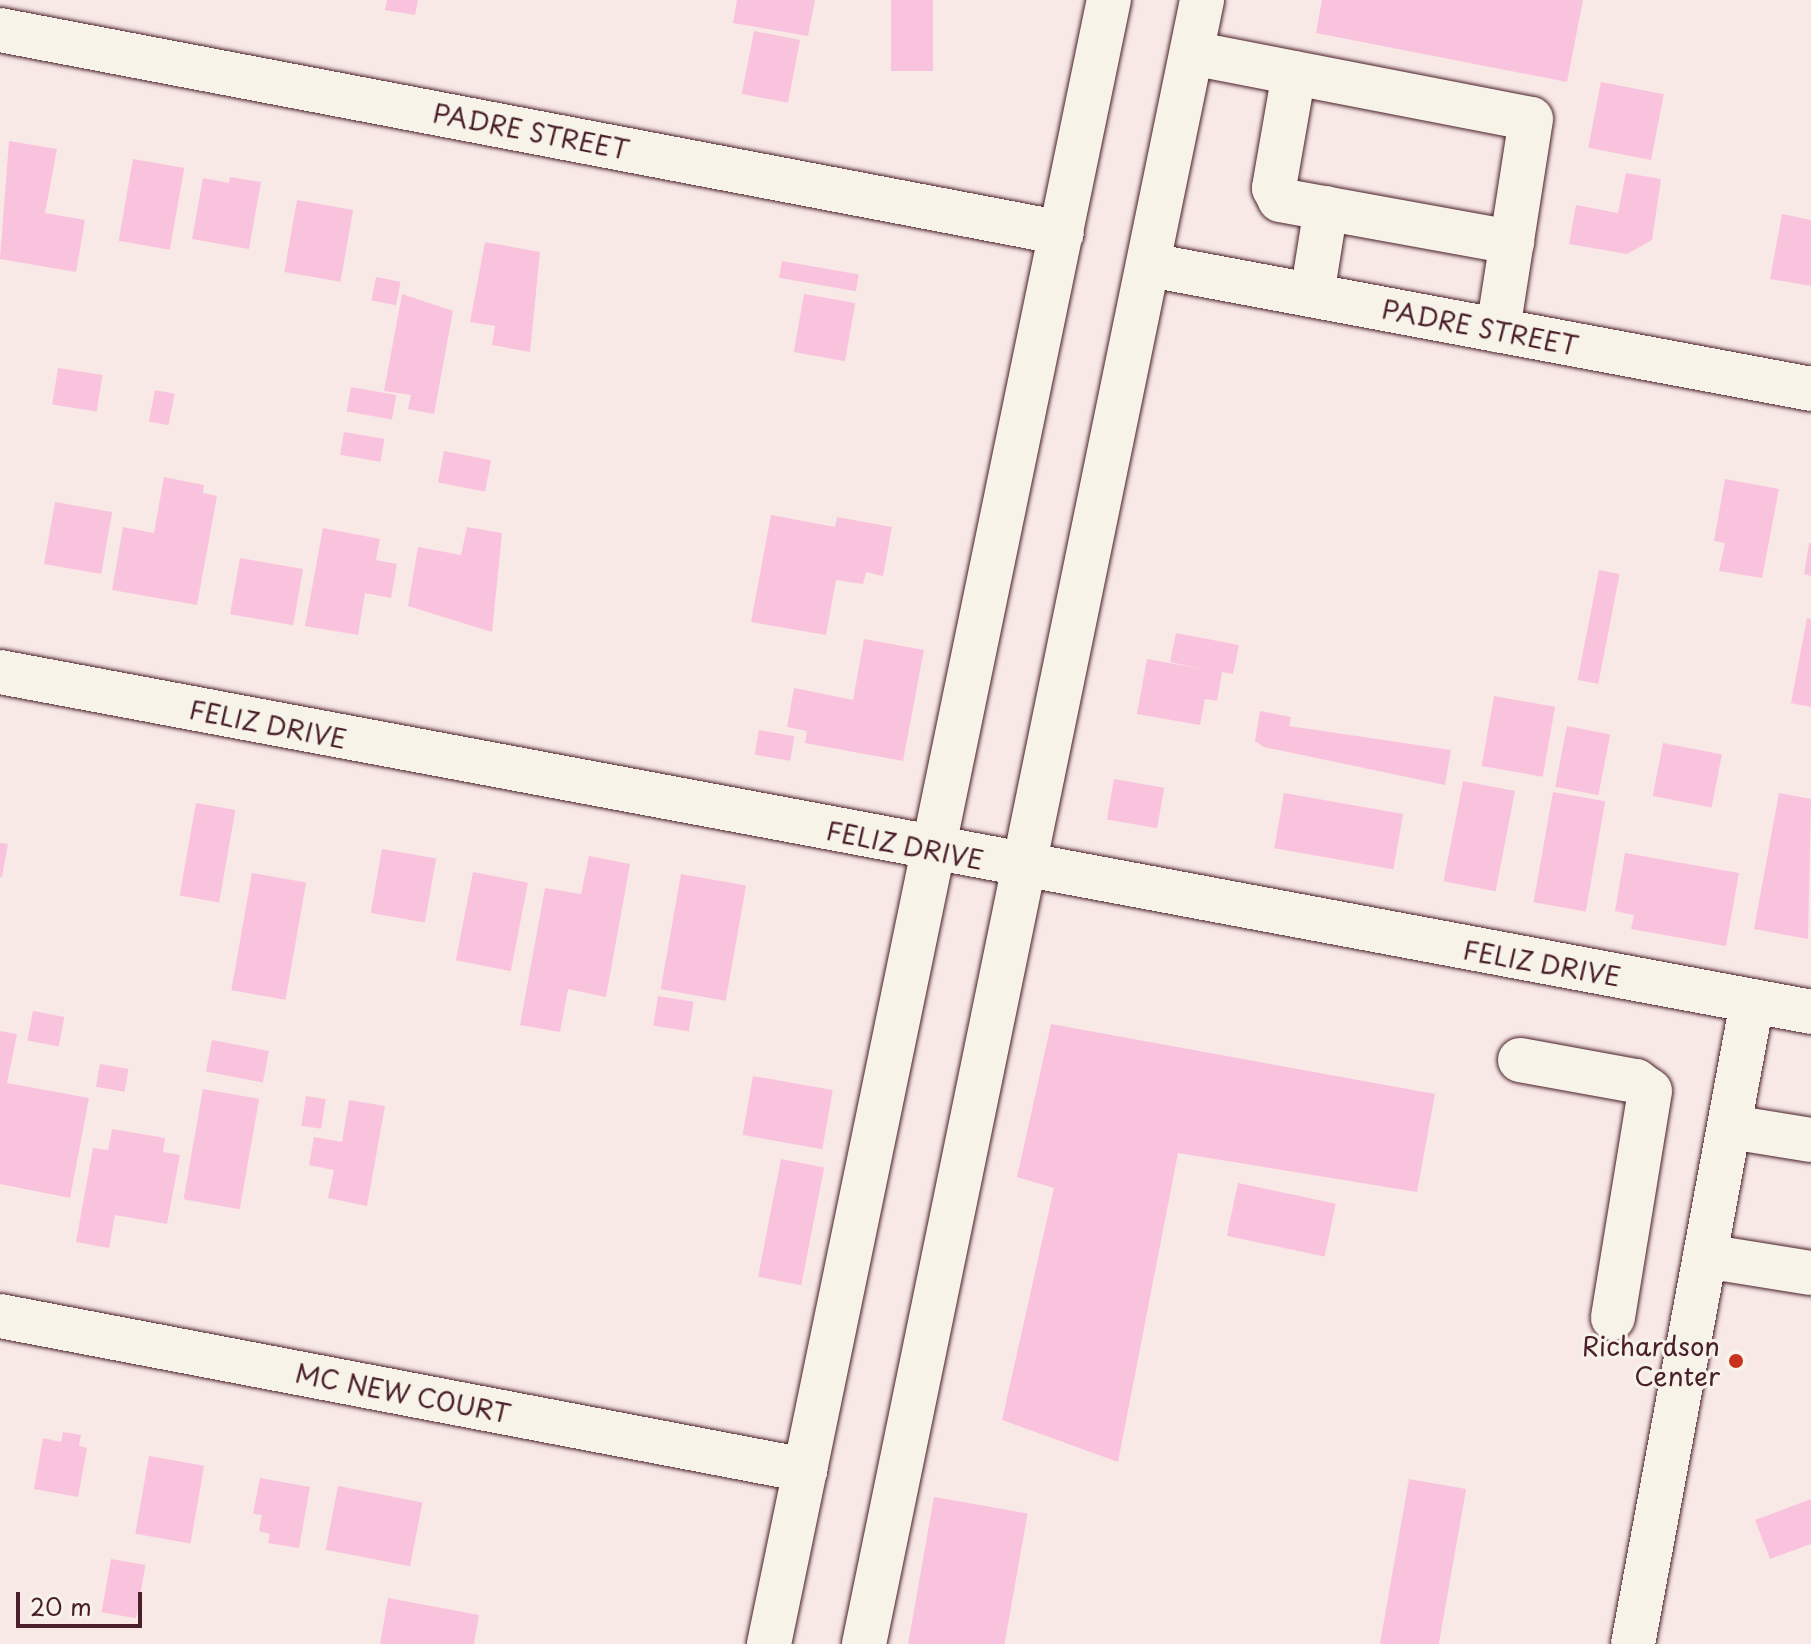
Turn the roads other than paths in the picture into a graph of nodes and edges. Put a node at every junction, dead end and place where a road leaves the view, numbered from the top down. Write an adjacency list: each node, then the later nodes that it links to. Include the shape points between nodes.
1 (1109, 0): 7 (street)
2 (1202, 0): 4 (street)
3 (0, 30): 7 (street, PADRE STREET)
4 (1192, 53): 5 (street); 9 (street)
5 (1294, 73): 6 (street, via 1274,188 1280,200); 8 (street, via 1531,119)
6 (1326, 208): 8 (street); 10 (street)
7 (1062, 233): 14 (street)
8 (1512, 242): 11 (street)
9 (1150, 265): 10 (street, PADRE STREET); 15 (street)
10 (1312, 295): 11 (street, PADRE STREET)
11 (1498, 330): 12 (street, PADRE STREET)
12 (1811, 389)
13 (0, 672): 14 (street, FELIZ DRIVE)
14 (934, 851): 15 (street, FELIZ DRIVE); 25 (street)
15 (1025, 868): 16 (street, FELIZ DRIVE); 27 (street)
16 (1752, 1002): 17 (street, FELIZ DRIVE); 19 (street)
17 (1811, 1012)
18 (1520, 1060): 24 (street, via 1636,1081 1650,1091)
19 (1731, 1127): 20 (street); 21 (street)
20 (1811, 1140)
21 (1705, 1256): 22 (street); 28 (street)
22 (1811, 1273)
23 (0, 1316): 25 (street, MC NEW COURT)
24 (1613, 1318)
25 (805, 1470): 26 (street)
26 (769, 1644)
27 (864, 1644)
28 (1633, 1644)

